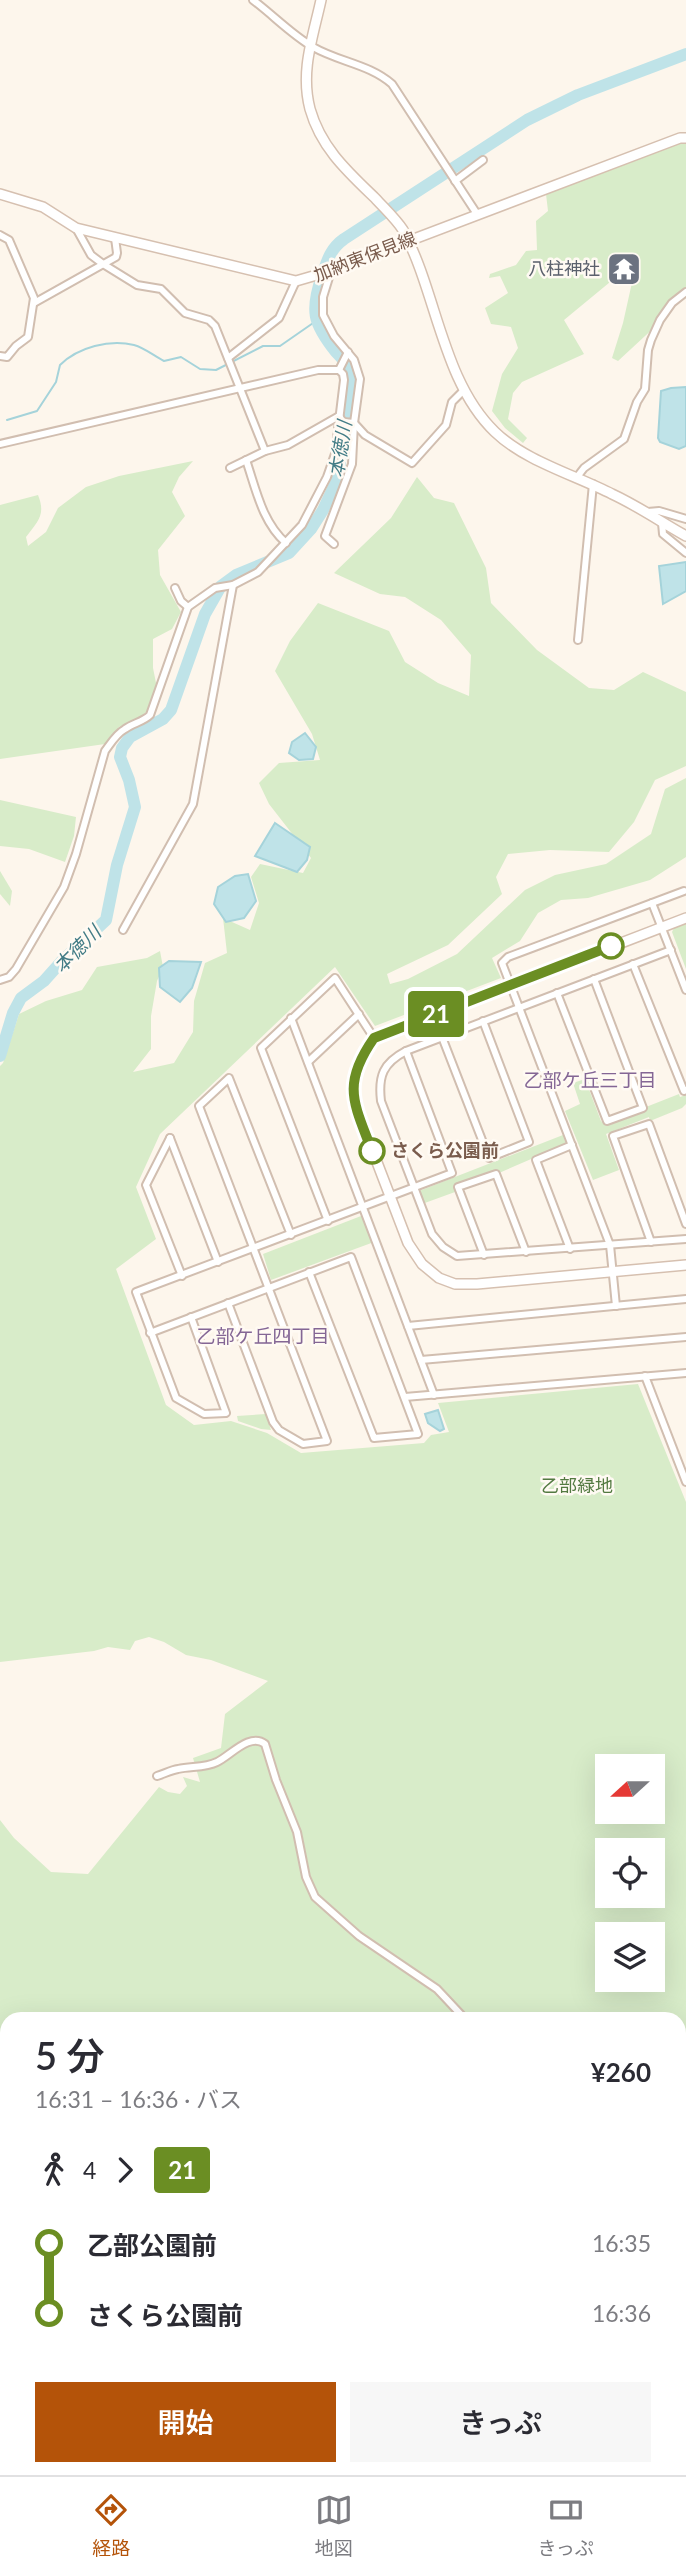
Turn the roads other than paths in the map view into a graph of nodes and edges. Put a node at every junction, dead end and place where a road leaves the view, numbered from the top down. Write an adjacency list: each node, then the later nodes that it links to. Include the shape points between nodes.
1 (253, 0): 3 (street)
2 (321, 0): 3 (street)
3 (310, 45): 6 (street, via 384,77 400,94); 12 (street, via 306,92 318,132 341,166 383,206)
4 (686, 138): 8 (street, 加納東保見線)
5 (483, 160): 6 (street)
6 (455, 181): 8 (street)
7 (0, 194): 9 (street, 加納東保見線, via 43,207)
8 (477, 214): 12 (street, 加納東保見線)
9 (76, 228): 11 (street, 加納東保見線); 13 (street, via 91,255)
10 (0, 234): 17 (street, via 9,240)
11 (115, 239): 13 (street, via 117,253); 15 (street, 加納東保見線)
12 (407, 241): 14 (street, 加納東保見線); 23 (street)
13 (103, 264): 17 (street); 20 (street, via 137,285 161,289 185,313 209,320)
14 (326, 272): 15 (street, 加納東保見線); 18 (street, via 323,315)
15 (296, 282): 20 (street, via 279,318)
16 (686, 292): 30 (street, via 672,303 651,340 645,388 628,434)
17 (34, 303): 19 (street, via 28,337 7,356)
18 (348, 352): 21 (street); 25 (street, via 359,371)
19 (0, 356)
20 (228, 358): 22 (street)
21 (340, 370): 22 (street, via 318,370); 24 (street, via 344,380)
22 (240, 387): 26 (street); 27 (street)
23 (464, 390): 25 (street, via 452,402 446,425 412,463 365,435); 30 (street, via 482,418 511,446)
24 (341, 419): 25 (street); 27 (street); 36 (street, via 327,477 302,525)
25 (354, 423): 37 (street, via 352,464 325,536)
26 (0, 444)
27 (265, 451): 28 (street)
28 (246, 460): 29 (street); 36 (street, via 266,518)
29 (230, 468)
30 (577, 477): 31 (street)
31 (593, 484): 32 (street); 42 (street)
32 (647, 512): 33 (street); 34 (street)
33 (686, 519)
34 (662, 523): 35 (street); 38 (street, via 663,534)
35 (686, 536)
36 (285, 544): 39 (street, via 258,572)
37 (334, 544)
38 (686, 553)
39 (229, 586): 41 (street, via 215,588); 47 (street, via 193,804)
40 (175, 588): 41 (street)
41 (188, 607): 51 (street, via 150,715 114,737 105,751 76,854 57,900 16,970)
42 (578, 640)
43 (684, 891): 44 (street)
44 (652, 903): 46 (street); 52 (street, via 508,957 502,963)
45 (686, 918): 46 (street)
46 (662, 926): 48 (street); 52 (street)
47 (123, 930)
48 (671, 950): 49 (street); 53 (street)
49 (633, 964): 50 (street); 63 (street)
50 (593, 979): 54 (street); 54 (street, via 643,1108 607,1121)
51 (0, 980)
52 (510, 985): 55 (street); 60 (street)
53 (686, 990)
54 (557, 993): 55 (street)
55 (519, 1008): 58 (street); 64 (street)
56 (359, 1014): 57 (street, via 335,978); 60 (street); 62 (street)
57 (291, 1018): 62 (street); 68 (street, via 261,1048)
58 (483, 1021): 59 (street); 59 (street, via 529,1142 489,1158)
59 (442, 1037): 61 (street)
60 (374, 1038): 66 (street, via 357,1066 353,1095)
61 (406, 1051): 65 (street, via 391,1058 380,1086); 65 (street, via 452,1173)
62 (308, 1062): 67 (street)
63 (686, 1090)
64 (572, 1145): 73 (street); 75 (street, via 536,1160)
65 (414, 1188): 66 (street); 77 (street, via 432,1234 443,1247 457,1256)
66 (391, 1202): 67 (street); 81 (street, via 422,1265 456,1284)
67 (364, 1207): 68 (street); 88 (street)
68 (328, 1221): 70 (street)
69 (686, 1224): 72 (street, via 649,1124 613,1136)
70 (291, 1235): 74 (street); 74 (street, via 229,1078 199,1106)
71 (686, 1239): 72 (street)
72 (651, 1242): 73 (street)
73 (610, 1245): 75 (street); 81 (street)
74 (254, 1248): 78 (street); 83 (street)
75 (570, 1248): 76 (street)
76 (526, 1252): 77 (street); 77 (street, via 496,1174 458,1187)
77 (484, 1255)
78 (218, 1262): 82 (street); 82 (street, via 170,1138 146,1185)
79 (686, 1265): 81 (street)
80 (309, 1272): 83 (street); 95 (street, via 351,1256); 95 (street, via 374,1438 418,1434)
81 (613, 1272): 86 (street)
82 (182, 1276): 89 (street, via 136,1293)
83 (269, 1287): 85 (street); 85 (street, via 327,1441 303,1444 273,1422)
84 (686, 1299): 86 (street)
85 (228, 1303): 87 (street)
86 (616, 1306): 88 (street)
87 (191, 1317): 89 (street); 89 (street, via 226,1413 204,1414 176,1398)
88 (408, 1326): 91 (street)
89 (150, 1333)
90 (686, 1336): 91 (street)
91 (421, 1360): 94 (street)
92 (686, 1374): 93 (street)
93 (645, 1377): 94 (street); 96 (street)
94 (434, 1395): 95 (street)
95 (405, 1397)
96 (686, 1482)
97 (157, 1776): 98 (street, via 217,1762 238,1747 261,1740 297,1832 315,1898 359,1936 437,1989)
98 (459, 2012)

